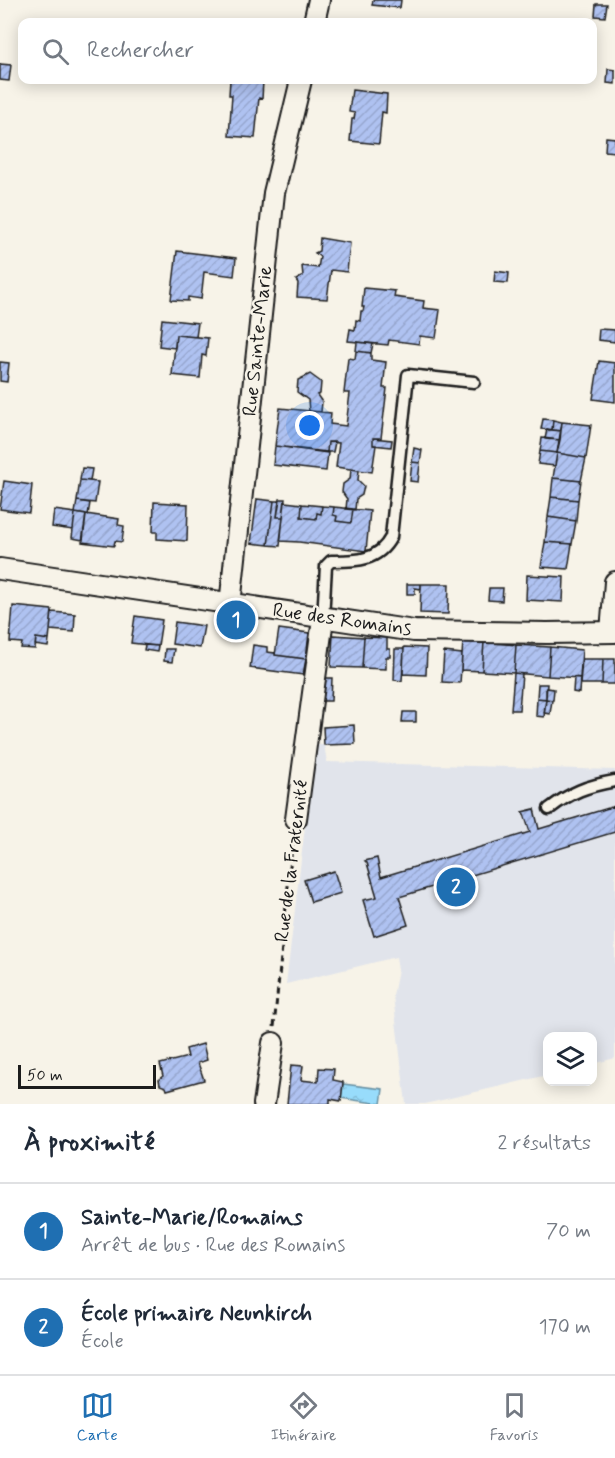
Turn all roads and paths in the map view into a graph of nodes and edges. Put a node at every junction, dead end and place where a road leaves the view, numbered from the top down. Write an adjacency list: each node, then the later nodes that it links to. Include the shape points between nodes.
1 (319, 0): 2 (street)
2 (315, 18)
3 (300, 84): 7 (street, Rue Sainte-Marie, via 274,193)
4 (474, 382): 8 (lane, via 408,375 391,537 374,556 359,561 331,561 326,567)
5 (0, 569): 7 (street, Rue des Romains)
6 (615, 582): 9 (street)
7 (230, 605): 8 (street, Rue des Romains)
8 (323, 619): 9 (street, Rue des Romains, via 414,631); 12 (street, Rue de la Fraternité)
9 (613, 632)
10 (615, 782): 11 (lane, via 589,785)
11 (549, 809)
12 (296, 819): 13 (path, Rue de la Fraternité)
13 (273, 1043): 14 (street)
14 (264, 1104)

